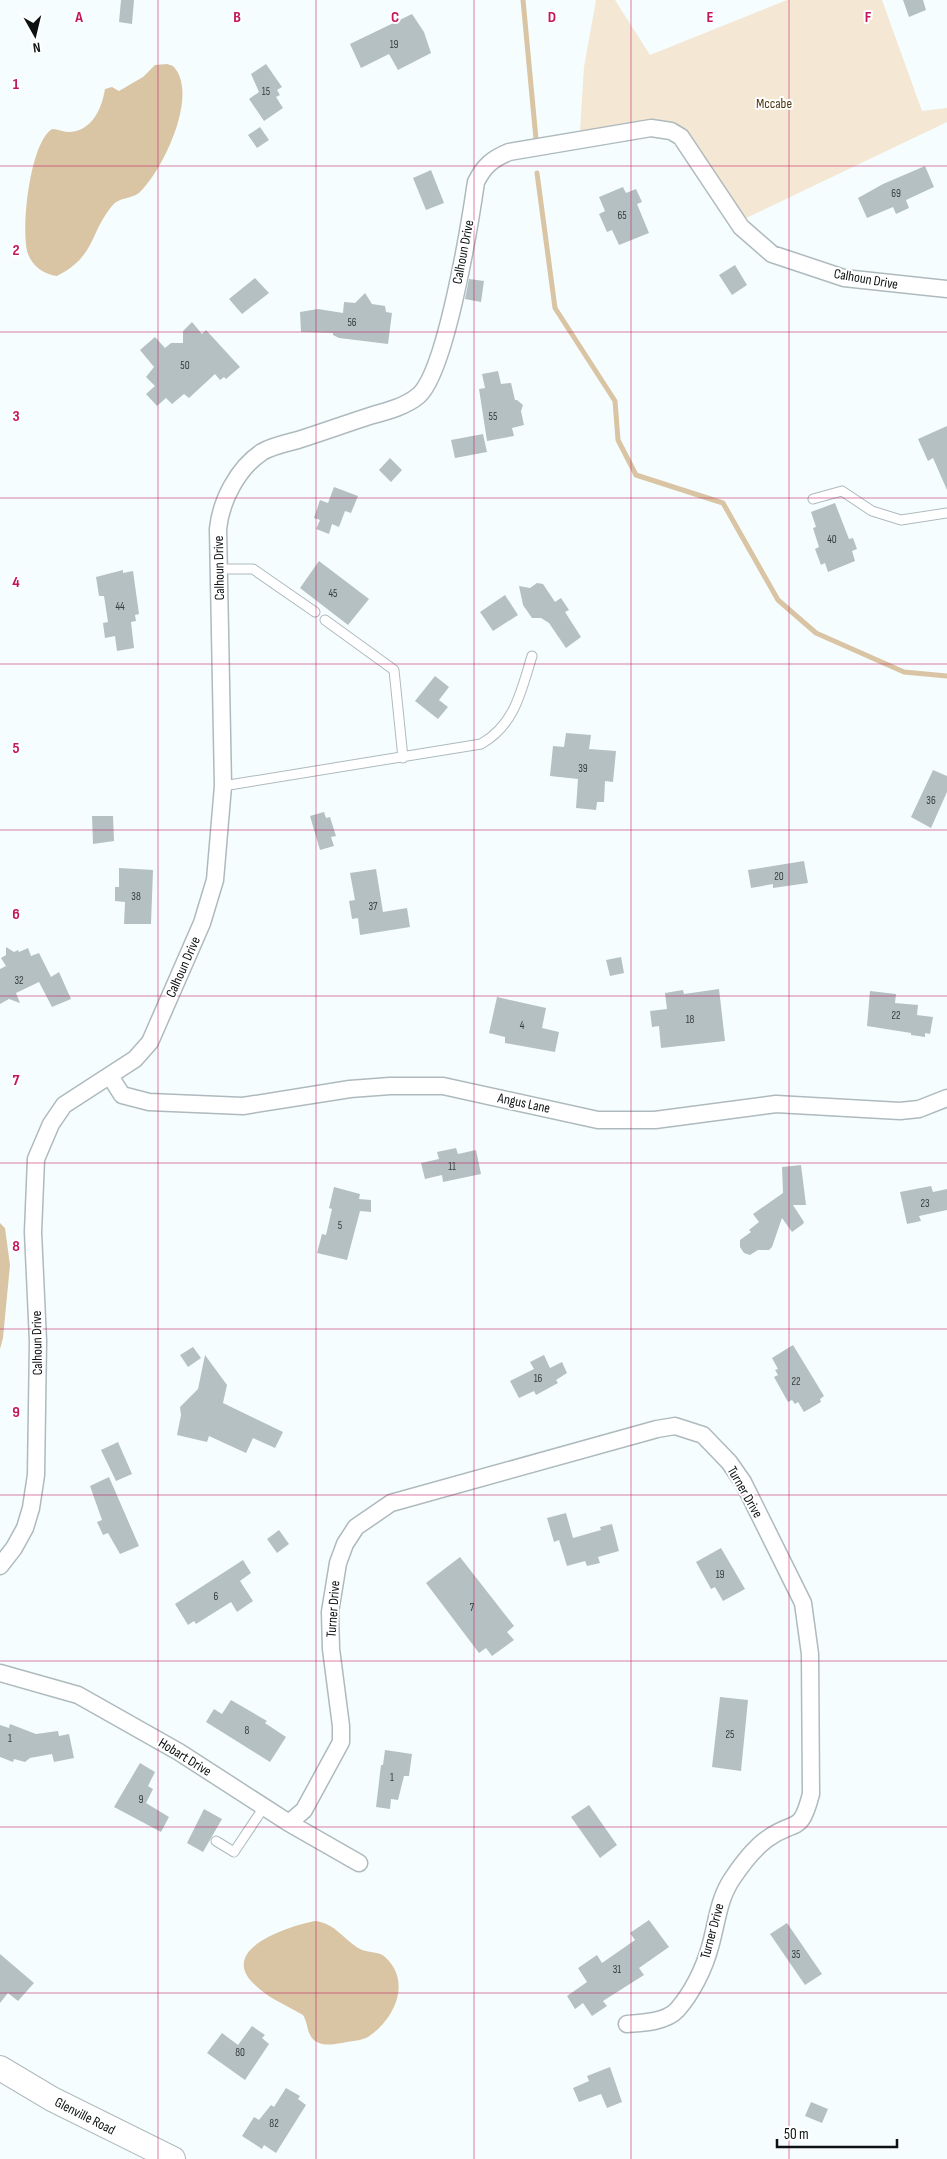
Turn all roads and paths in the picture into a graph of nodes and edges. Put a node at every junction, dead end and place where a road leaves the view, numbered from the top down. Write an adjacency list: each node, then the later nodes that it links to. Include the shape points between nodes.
1 (947, 289): 4 (street, Calhoun Drive, via 844,278 772,254 741,227 681,137 671,131 651,128 509,152 493,159 482,169 476,182 450,317 437,365 426,387 406,404 264,451 251,461 229,492 220,513)
2 (813, 499): 3 (lane, via 842,491 872,511 901,520)
3 (947, 512)
4 (218, 569): 5 (lane, via 253,569); 9 (street, Calhoun Drive)
5 (315, 612)
6 (325, 620): 8 (lane, via 394,670)
7 (532, 656): 8 (lane, via 512,716 492,738 481,744)
8 (403, 758): 9 (lane)
9 (223, 786): 10 (street, Calhoun Drive, via 215,880 202,923 150,1042 135,1059)
10 (110, 1076): 11 (street, Angus Lane, via 122,1095 150,1102 243,1106 350,1089 443,1086 598,1120 655,1120 776,1104 900,1111 919,1109); 12 (street, Calhoun Drive, via 64,1105 51,1124 36,1159 33,1232 38,1337 36,1475 25,1528)
11 (947, 1098)
12 (0, 1566)
13 (0, 1673): 14 (street, Hobart Drive, via 78,1695 179,1752)
14 (264, 1807): 15 (street, Hobart Drive); 16 (lane, via 234,1852)
15 (289, 1823): 17 (street, Hobart Drive); 18 (street, Turner Drive, via 304,1810 340,1742 330,1612 338,1563 356,1527 391,1503 657,1429 675,1426 703,1436 743,1482 803,1602 810,1654 811,1794 806,1815 797,1826 768,1839 751,1854 731,1880 719,1903 710,1947 702,1967 689,1994 675,2012 648,2023)
16 (216, 1841)
17 (359, 1863)
18 (626, 2024)
19 (0, 2068): 20 (main road, Glenville Road, via 52,2099)
20 (174, 2159)

